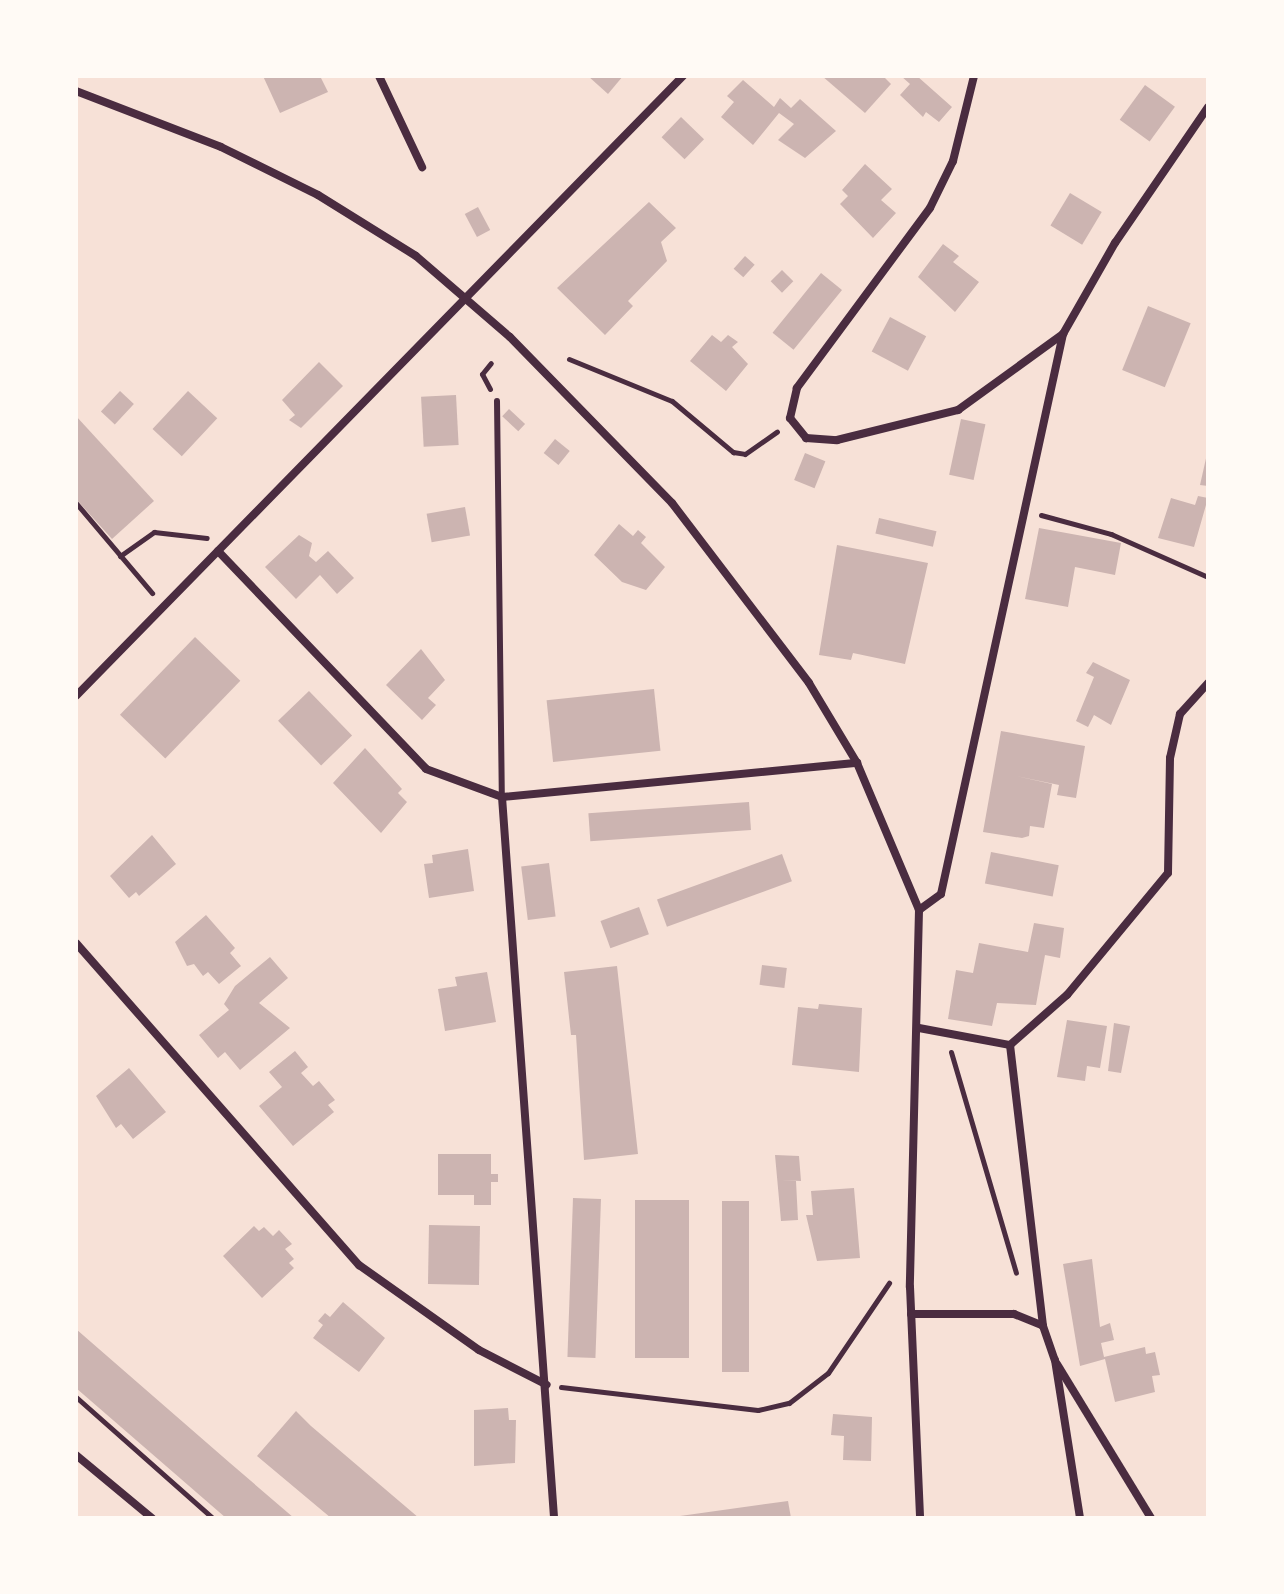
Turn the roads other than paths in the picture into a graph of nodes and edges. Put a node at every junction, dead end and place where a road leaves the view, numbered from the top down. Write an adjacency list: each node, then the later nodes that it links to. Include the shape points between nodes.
1 (379, 76): 6 (street)
2 (683, 76): 7 (street)
3 (974, 76): 8 (street, via 953,161 930,208 797,388 793,421 806,438 837,440 958,410)
4 (76, 91): 7 (street, via 221,147 318,195 416,256)
5 (1208, 107): 8 (street, via 1115,243)
6 (422, 167)
7 (466, 300): 10 (street); 13 (street, via 510,337 672,503 809,683)
8 (1063, 334): 15 (street, via 941,894)
9 (497, 401): 14 (lane)
10 (218, 551): 12 (street); 14 (street, via 426,769)
11 (1208, 683): 18 (street, via 1180,714 1170,758 1168,873 1067,995)
12 (76, 695)
13 (857, 763): 14 (street); 15 (street)
14 (502, 797): 22 (street)
15 (919, 910): 17 (street)
16 (76, 943): 22 (street, via 359,1265 479,1350)
17 (919, 1028): 18 (street); 19 (street)
18 (1010, 1045): 20 (street)
19 (911, 1314): 20 (street, via 1014,1314); 26 (street)
20 (1043, 1326): 21 (street)
21 (1055, 1360): 27 (street); 28 (street)
22 (547, 1385): 25 (street)
23 (76, 1455): 24 (street)
24 (152, 1518)
25 (554, 1518)
26 (920, 1518)
27 (1080, 1518)
28 (1151, 1518)

